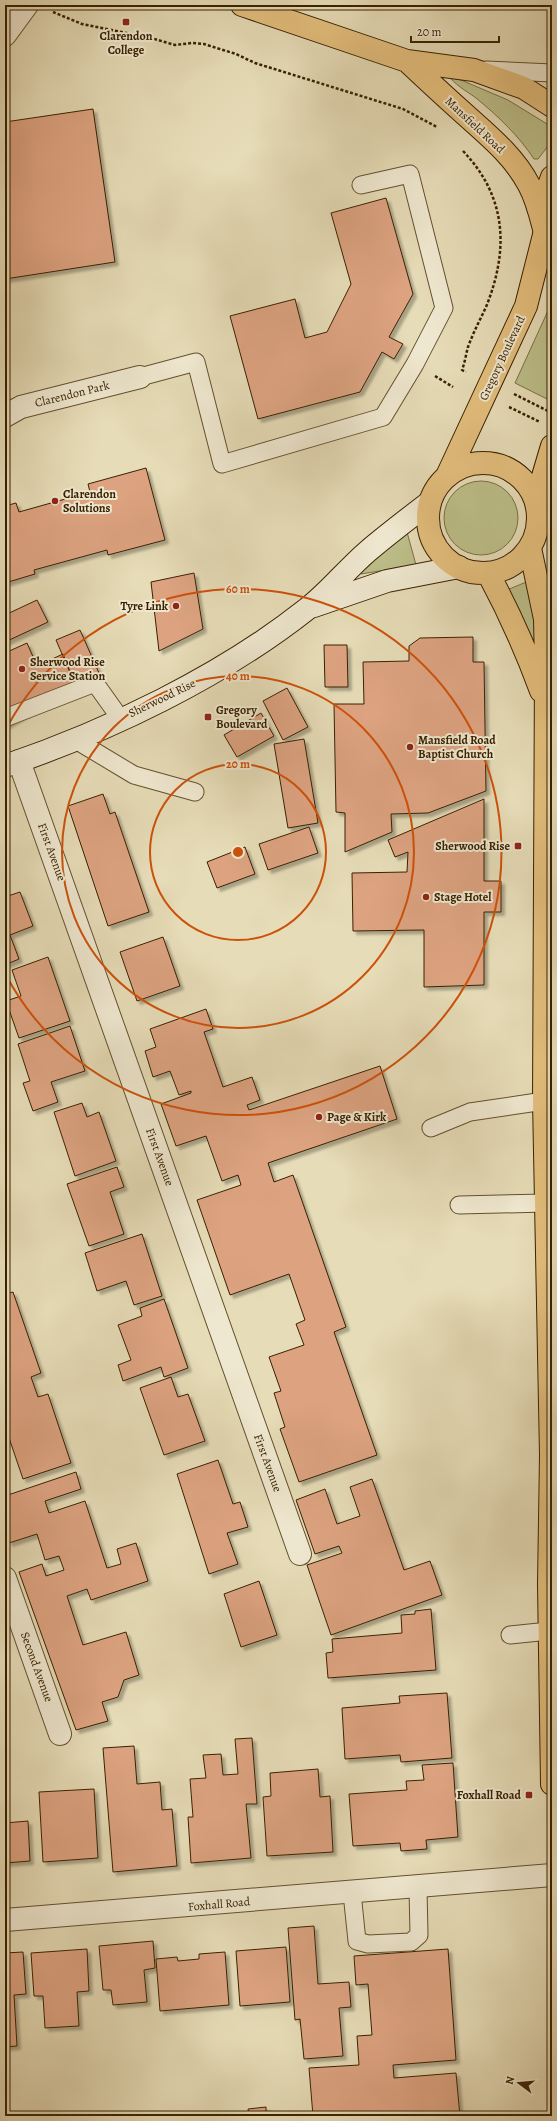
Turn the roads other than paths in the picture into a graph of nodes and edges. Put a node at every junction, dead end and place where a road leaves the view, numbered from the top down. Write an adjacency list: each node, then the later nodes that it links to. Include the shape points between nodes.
1 (27, 5): 3 (street)
2 (242, 5): 4 (main road, Mansfield Road)
3 (5, 35)
4 (407, 61): 5 (main road, Mansfield Road); 10 (main road, Mansfield Road, via 504,151 529,185)
5 (474, 70): 6 (lane); 7 (main road, Mansfield Road, via 524,88)
6 (552, 73)
7 (552, 106)
8 (552, 177): 10 (main road, Mansfield Road, via 543,202)
9 (361, 185): 12 (lane, via 410,174 444,308 415,364 383,417 222,464 196,362)
10 (543, 226): 11 (main road, Mansfield Road); 15 (main road, Gregory Boulevard, via 526,306)
11 (552, 255)
12 (140, 377): 13 (street, Clarendon Park, via 21,407)
13 (5, 416)
14 (552, 446): 16 (main road, Gregory Boulevard)
15 (447, 476): 16 (main road, Gregory Boulevard, via 459,467 474,463 490,462 506,466 529,486); 17 (main road, Gregory Boulevard, via 436,488)
16 (536, 500): 18 (main road, Gregory Boulevard, via 539,516 537,533)
17 (430, 502): 19 (main road, Gregory Boulevard, via 430,532 436,547 446,559); 21 (street, Sherwood Rise, via 368,550)
18 (530, 548): 20 (main road, Gregory Boulevard, via 519,560 505,569); 22 (main road, via 545,619)
19 (459, 568): 20 (main road, Gregory Boulevard); 21 (street, Sherwood Rise, via 387,581)
20 (488, 573): 22 (main road, via 526,649)
21 (308, 609): 24 (street, Sherwood Rise, via 238,657 177,693)
22 (547, 707): 28 (main road)
23 (5, 718): 24 (lane, via 95,683)
24 (120, 718): 25 (street, Sherwood Rise)
25 (74, 739): 26 (street, Sherwood Rise); 27 (lane, via 134,775)
26 (12, 763): 33 (street, First Avenue)
27 (195, 792)
28 (544, 1101): 29 (lane, via 470,1112); 30 (main road)
29 (431, 1128)
30 (549, 1182): 31 (main road)
31 (546, 1204): 32 (lane); 35 (main road, via 551,1455)
32 (459, 1205)
33 (300, 1554)
34 (5, 1578): 37 (street, Second Avenue)
35 (549, 1631): 36 (lane); 38 (main road)
36 (510, 1635)
37 (60, 1734)
38 (552, 1784)
39 (552, 1876): 40 (street, Foxhall Road)
40 (418, 1888): 41 (street, Foxhall Road); 41 (lane, via 419,1936 411,1942 368,1944 357,1941)
41 (352, 1893): 42 (street, Foxhall Road)
42 (5, 1920)

